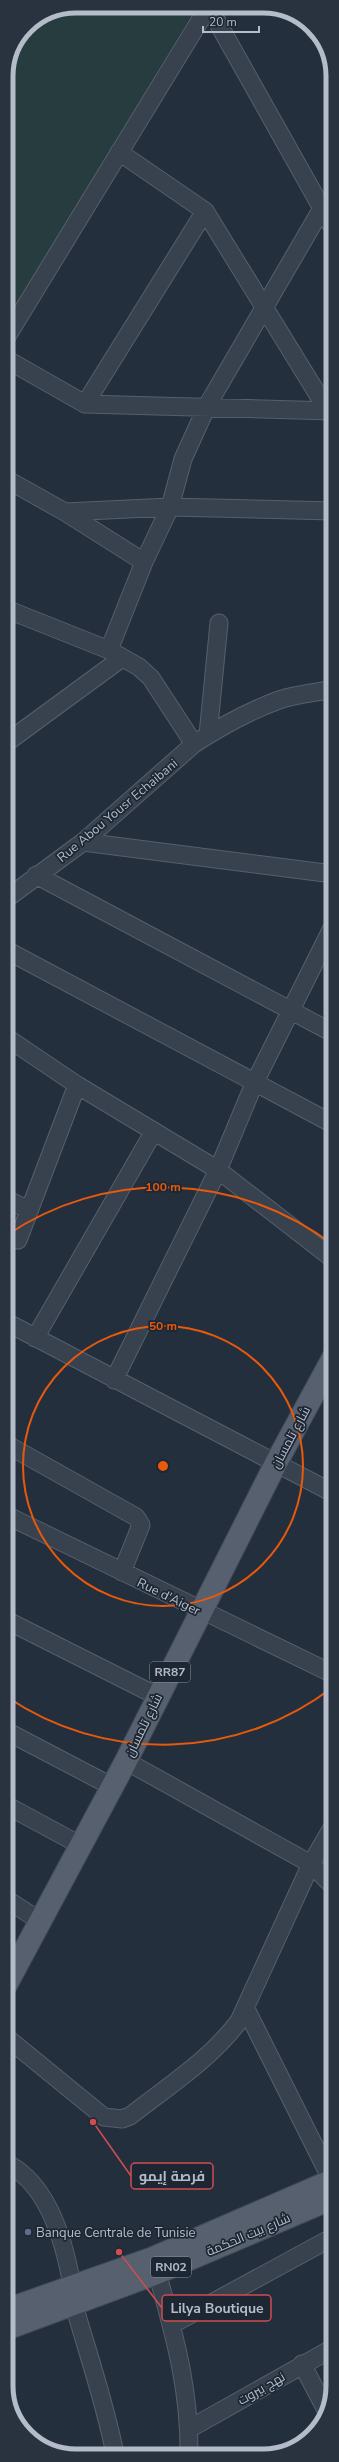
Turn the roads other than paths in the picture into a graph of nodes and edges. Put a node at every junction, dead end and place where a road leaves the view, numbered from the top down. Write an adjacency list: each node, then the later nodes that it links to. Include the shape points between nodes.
1 (205, 13): 3 (street)
2 (212, 13): 4 (street)
3 (119, 152): 6 (street); 8 (street)
4 (326, 204)
5 (326, 208): 7 (street)
6 (205, 211): 7 (street); 10 (street)
7 (263, 307): 11 (street); 12 (street)
8 (13, 326)
9 (13, 363): 10 (street)
10 (84, 404): 12 (street)
11 (326, 405)
12 (207, 406): 13 (street); 15 (street, via 183,459)
13 (326, 411)
14 (13, 483): 17 (street)
15 (170, 507): 16 (street); 17 (street); 18 (street)
16 (326, 511)
17 (65, 512): 18 (street)
18 (144, 562): 21 (street)
19 (13, 612): 21 (street)
20 (219, 623): 23 (street)
21 (115, 654): 24 (street); 25 (street, via 140,667 151,678)
22 (326, 690): 23 (street, Rue Abou Yousr Echaibani, via 280,700)
23 (208, 735): 25 (street, Rue Abou Yousr Echaibani)
24 (13, 737)
25 (194, 744): 26 (street, Rue Abou Yousr Echaibani)
26 (83, 842): 27 (street); 28 (street, Rue Abou Yousr Echaibani)
27 (326, 873)
28 (36, 875): 29 (street, Rue Abou Yousr Echaibani); 32 (street)
29 (13, 890)
30 (326, 940): 32 (street)
31 (13, 954): 35 (street)
32 (291, 1011): 33 (street); 35 (street)
33 (326, 1029)
34 (13, 1042): 36 (street)
35 (254, 1084): 37 (street); 39 (street)
36 (77, 1085): 38 (street); 41 (street)
37 (326, 1120)
38 (154, 1131): 39 (street); 45 (street)
39 (218, 1170): 43 (street); 47 (street)
40 (13, 1202): 41 (street)
41 (29, 1210): 42 (street)
42 (18, 1240)
43 (326, 1254)
44 (13, 1326): 45 (street)
45 (36, 1338): 47 (street)
46 (326, 1371): 49 (main road, شارع تلمسان / RR87)
47 (114, 1380): 49 (street)
48 (13, 1448): 52 (street, via 136,1517 141,1525 139,1534)
49 (276, 1462): 50 (street); 53 (main road, شارع تلمسان / RR87)
50 (326, 1489)
51 (13, 1518): 52 (street, Rue d'Aiger)
52 (122, 1572): 53 (street, Rue d'Aiger)
53 (201, 1612): 55 (street, Rue d'Aiger); 56 (main road, شارع تلمسان / RR87)
54 (13, 1624): 56 (street)
55 (326, 1671)
56 (157, 1696): 58 (main road, شارع تلمسان / RR87)
57 (13, 1735): 59 (street)
58 (126, 1761): 59 (main road, شارع تلمسان / RR87); 63 (street)
59 (111, 1786): 62 (main road, شارع تلمسان / RR87)
60 (13, 1809): 62 (street)
61 (326, 1838): 63 (street)
62 (80, 1845): 66 (main road, شارع تلمسان / RR87)
63 (311, 1864): 64 (street); 68 (street)
64 (326, 1879)
65 (13, 1904): 66 (street)
66 (40, 1921): 67 (main road, شارع تلمسان / RR87)
67 (13, 1972)
68 (246, 2009): 69 (street, via 230,2034 195,2065 122,2120 104,2117); 71 (street)
69 (13, 2043)
70 (13, 2167): 75 (street, via 30,2179 40,2194 64,2249)
71 (326, 2172)
72 (326, 2189): 74 (main road, شارع بيت الحكمة / RN02)
73 (326, 2241): 77 (street)
74 (155, 2265): 75 (main road, شارع بيت الحكمة / RN02); 77 (street)
75 (73, 2294): 76 (main road, شارع بيت الحكمة / RN02); 78 (main road, شارع بيت الحكمة / RN02); 83 (street)
76 (13, 2308)
77 (173, 2324): 82 (street)
78 (13, 2325)
79 (326, 2352): 80 (street, نهج بيروت)
80 (302, 2364): 81 (street); 82 (street, نهج بيروت)
81 (323, 2404)
82 (189, 2429): 84 (street)
83 (113, 2449)
84 (188, 2449)

